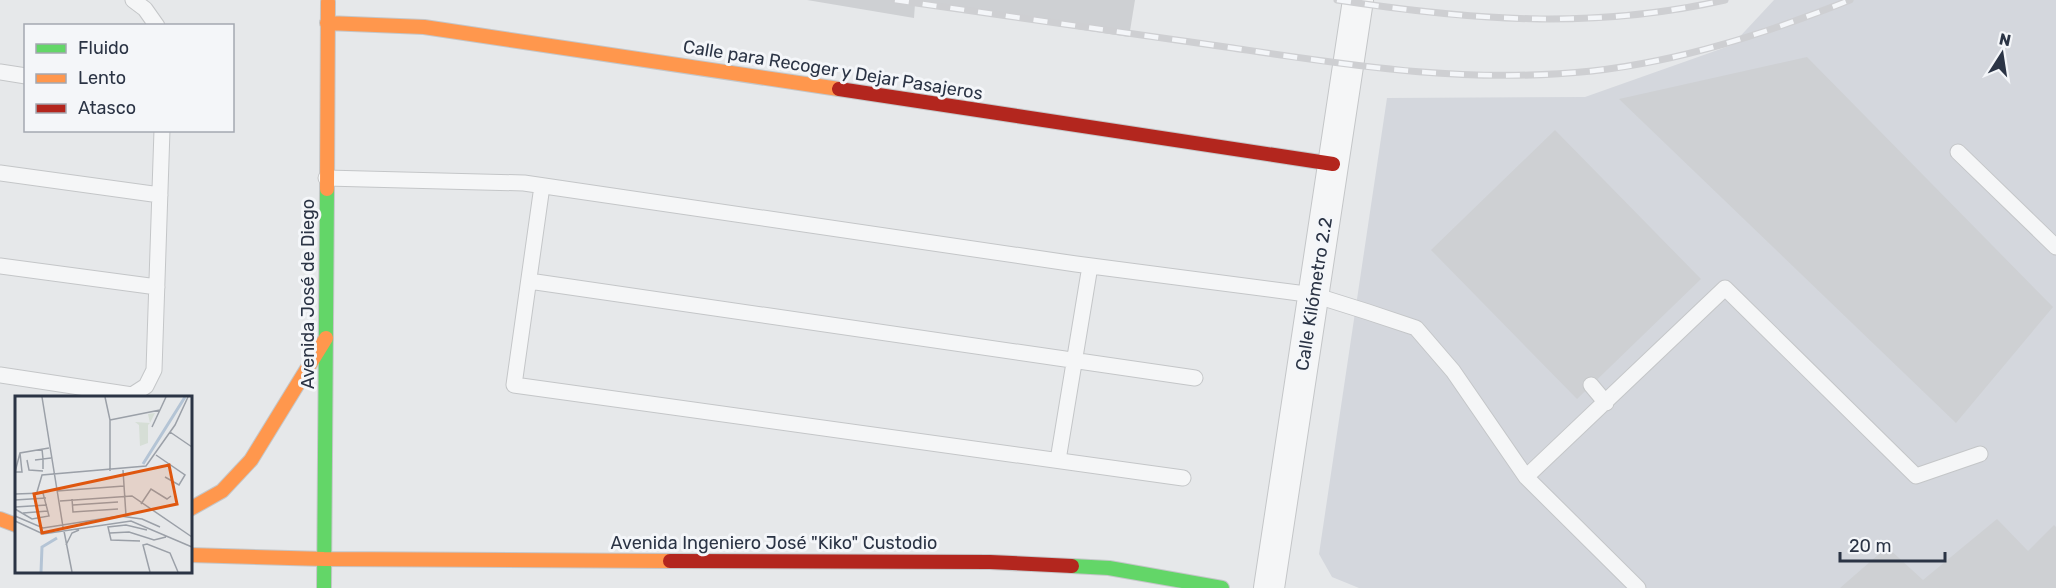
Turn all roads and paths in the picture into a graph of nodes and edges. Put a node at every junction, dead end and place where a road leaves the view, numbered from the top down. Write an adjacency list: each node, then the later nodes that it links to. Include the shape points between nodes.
1 (133, 0): 5 (lane)
2 (328, 0): 4 (main road, Avenida José de Diego)
3 (1358, 0): 10 (street, Calle Kilómetro 2.2)
4 (327, 23): 10 (main road, Calle para Recoger y Dejar Pasajeros, via 424,27); 12 (main road, Avenida José de Diego)
5 (156, 24)
6 (0, 72): 7 (lane)
7 (24, 76)
8 (162, 132): 14 (lane)
9 (1958, 152): 15 (lane)
10 (1333, 164): 20 (street, Calle Kilómetro 2.2)
11 (0, 173): 14 (lane)
12 (326, 178): 13 (lane); 21 (main road, Avenida José de Diego)
13 (542, 186): 17 (lane); 18 (lane)
14 (160, 195): 19 (lane)
15 (2056, 247)
16 (0, 266): 19 (lane)
17 (1090, 266): 20 (lane); 22 (lane)
18 (529, 281): 22 (lane); 28 (lane, via 514,386)
19 (157, 287): 23 (lane, via 154,370 146,386 132,395)
20 (1314, 295): 29 (lane, via 1416,328 1453,371); 38 (street, Calle Kilómetro 2.2)
21 (326, 338): 31 (main road, via 251,460 222,491); 35 (main road, Avenida José de Diego)
22 (1075, 361): 24 (lane); 28 (lane)
23 (0, 375)
24 (1195, 378)
25 (1591, 385): 26 (lane)
26 (1606, 403): 27 (lane, via 1725,288 1916,476); 29 (lane)
27 (1980, 454)
28 (1058, 460): 30 (lane)
29 (1526, 477): 39 (lane)
30 (1183, 478)
31 (192, 508)
32 (0, 519): 33 (main road)
33 (15, 525)
34 (192, 555): 35 (main road, Avenida Ingeniero José "Kiko" Custodio)
35 (324, 559): 36 (main road, Avenida José de Diego); 37 (main road, Avenida Ingeniero José "Kiko" Custodio, via 990,562 1109,568)
36 (324, 588)
37 (1222, 588)
38 (1269, 588)
39 (1638, 588)

